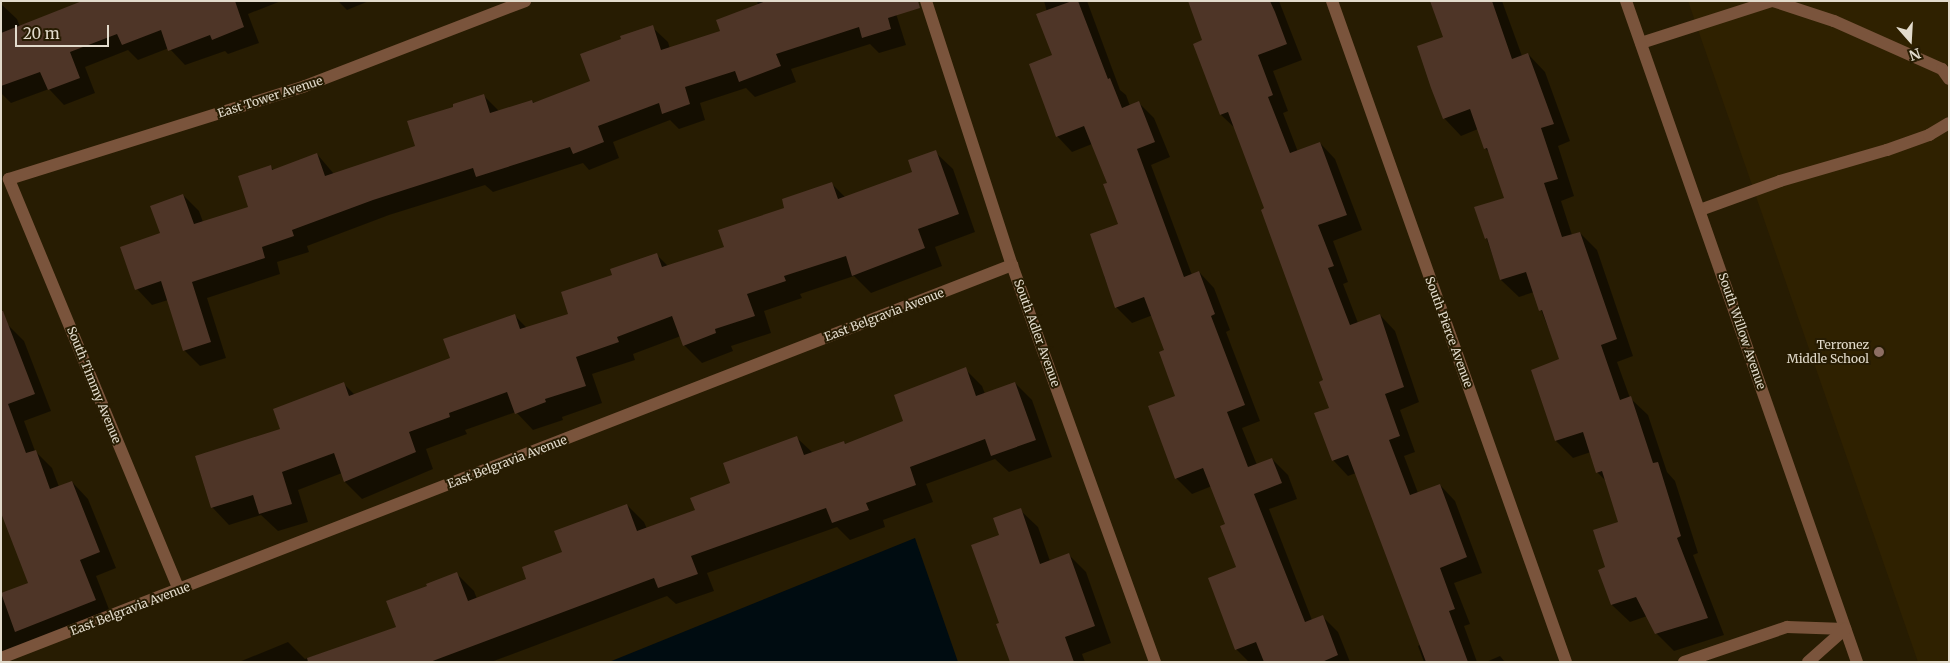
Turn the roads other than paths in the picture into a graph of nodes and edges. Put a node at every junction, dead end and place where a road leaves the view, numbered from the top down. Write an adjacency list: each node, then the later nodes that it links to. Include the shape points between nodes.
1 (525, 1): 9 (street, East Tower Avenue, via 305,86)
2 (926, 1): 11 (street, South Adler Avenue)
3 (1332, 1): 16 (street, South Pierce Avenue)
4 (1626, 1): 6 (street, South Willow Avenue)
5 (1772, 1): 6 (street); 7 (street, via 1834,21 1942,69)
6 (1641, 44): 10 (street, South Willow Avenue)
7 (1949, 79)
8 (1949, 123): 10 (street, via 1929,135 1887,150 1780,181)
9 (9, 179): 12 (street, South Timmy Avenue)
10 (1700, 210): 13 (street, South Willow Avenue)
11 (1012, 266): 12 (street, East Belgravia Avenue); 15 (street, South Adler Avenue)
12 (179, 590): 14 (street, East Belgravia Avenue)
13 (1845, 629): 17 (street, via 1787,626); 18 (street); 19 (street, South Willow Avenue)
14 (1, 658)
15 (1155, 662)
16 (1566, 662)
17 (1684, 662)
18 (1808, 662)
19 (1857, 662)

